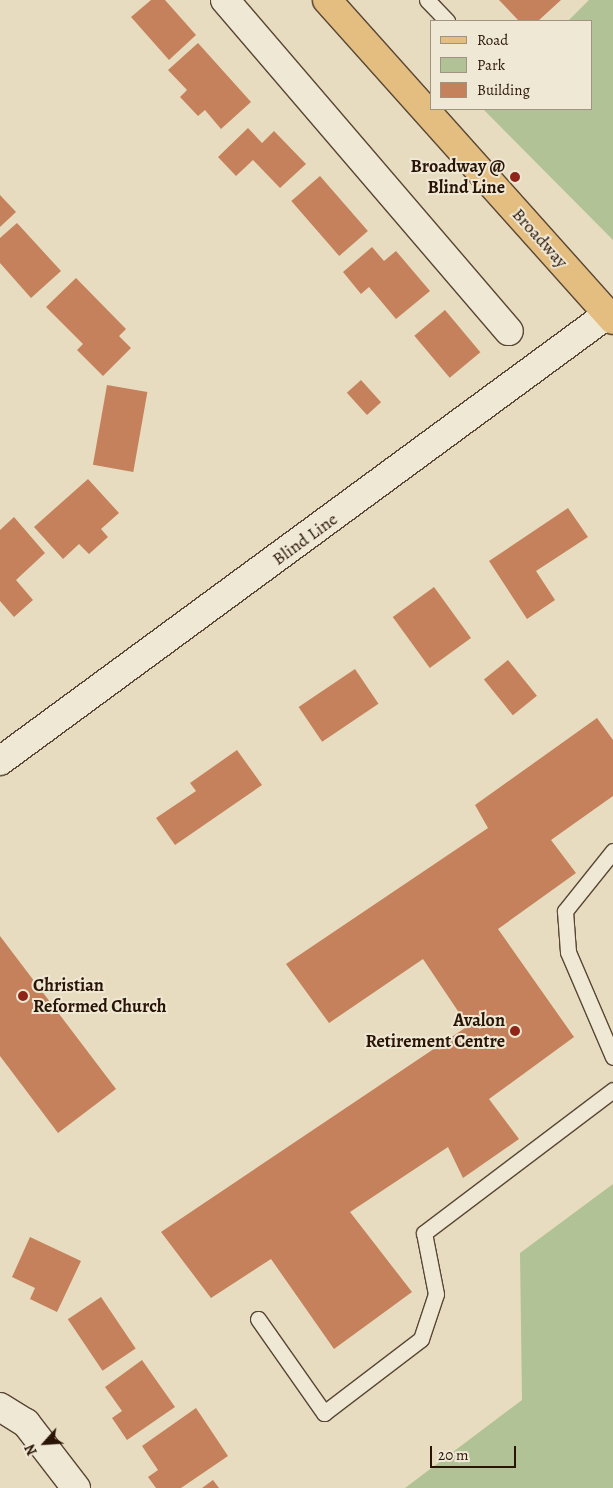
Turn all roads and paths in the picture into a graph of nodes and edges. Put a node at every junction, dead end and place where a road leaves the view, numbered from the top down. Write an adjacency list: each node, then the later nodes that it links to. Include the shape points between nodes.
1 (225, 0): 8 (street)
2 (327, 0): 5 (main road, Broadway)
3 (427, 0): 4 (lane)
4 (446, 20)
5 (430, 104)
6 (442, 116): 7 (main road, Broadway)
7 (610, 317): 9 (street, Blind Line)
8 (509, 331)
9 (0, 761)
10 (613, 851): 11 (lane, via 565,911 568,952)
11 (613, 1057)
12 (613, 1090): 13 (lane, via 424,1233 436,1294 421,1339 324,1413)
13 (258, 1320)
14 (0, 1407): 15 (street, via 26,1423)
15 (76, 1488)

